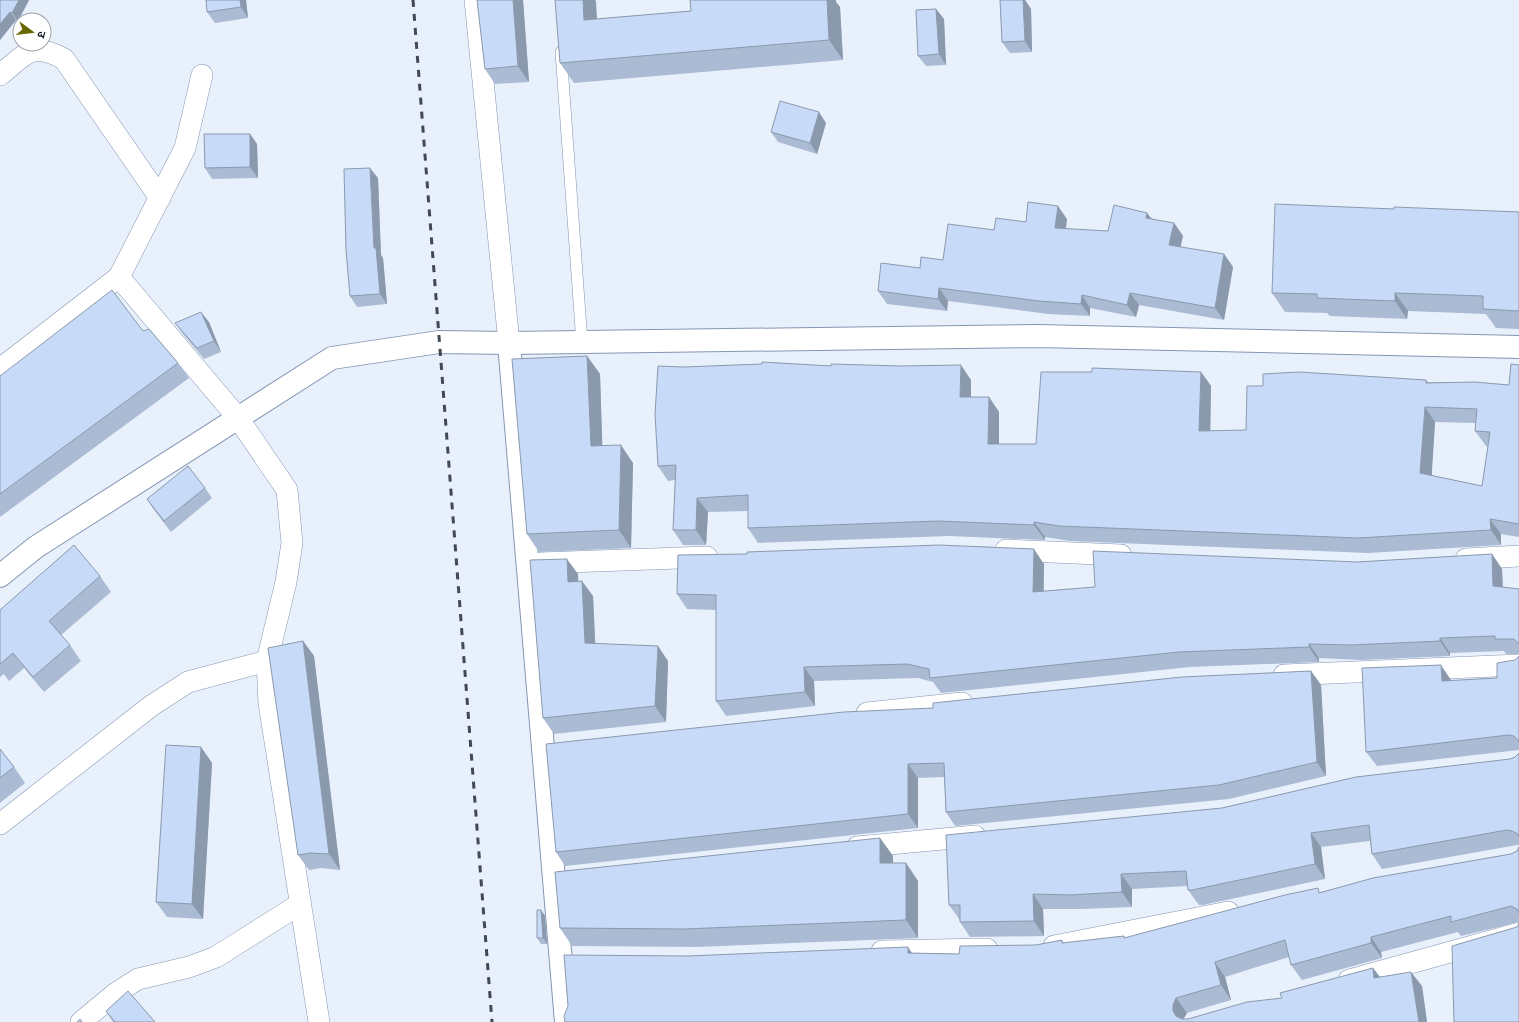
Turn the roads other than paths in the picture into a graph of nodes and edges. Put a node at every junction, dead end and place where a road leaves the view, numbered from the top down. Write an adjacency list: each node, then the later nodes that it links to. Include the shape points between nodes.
1 (475, 0): 8 (street)
2 (560, 40): 7 (lane)
3 (0, 75): 5 (street, via 31,50 44,50 64,60)
4 (202, 75): 5 (street, via 185,148)
5 (160, 198): 6 (street)
6 (119, 277): 10 (street); 11 (street)
7 (582, 343): 8 (street); 9 (street, via 1037,336)
8 (509, 344): 11 (street, via 439,342 332,358); 17 (street)
9 (1519, 347)
10 (0, 369)
11 (238, 418): 18 (street, via 36,547); 19 (street, via 286,490 292,543 286,582)
12 (989, 550): 14 (street)
13 (726, 556): 17 (street)
14 (1139, 556)
15 (1519, 556): 16 (street)
16 (1447, 560)
17 (528, 564): 33 (street, via 550,746 562,878)
18 (0, 576)
19 (267, 661): 24 (street, via 188,682 151,706); 27 (street, via 269,704)
20 (1519, 665): 21 (street)
21 (1261, 676)
22 (978, 701): 23 (street)
23 (851, 714)
24 (0, 824)
25 (997, 833): 26 (street)
26 (836, 849)
27 (300, 904): 36 (street, via 216,957 189,967 138,979 116,992); 37 (street)
28 (1248, 908): 31 (street)
29 (1519, 933): 35 (street)
30 (1008, 948): 32 (street)
31 (1038, 948)
32 (862, 952)
33 (560, 958): 34 (street); 38 (street)
34 (583, 958)
35 (1330, 985)
36 (80, 1022)
37 (319, 1022)
38 (566, 1022)

